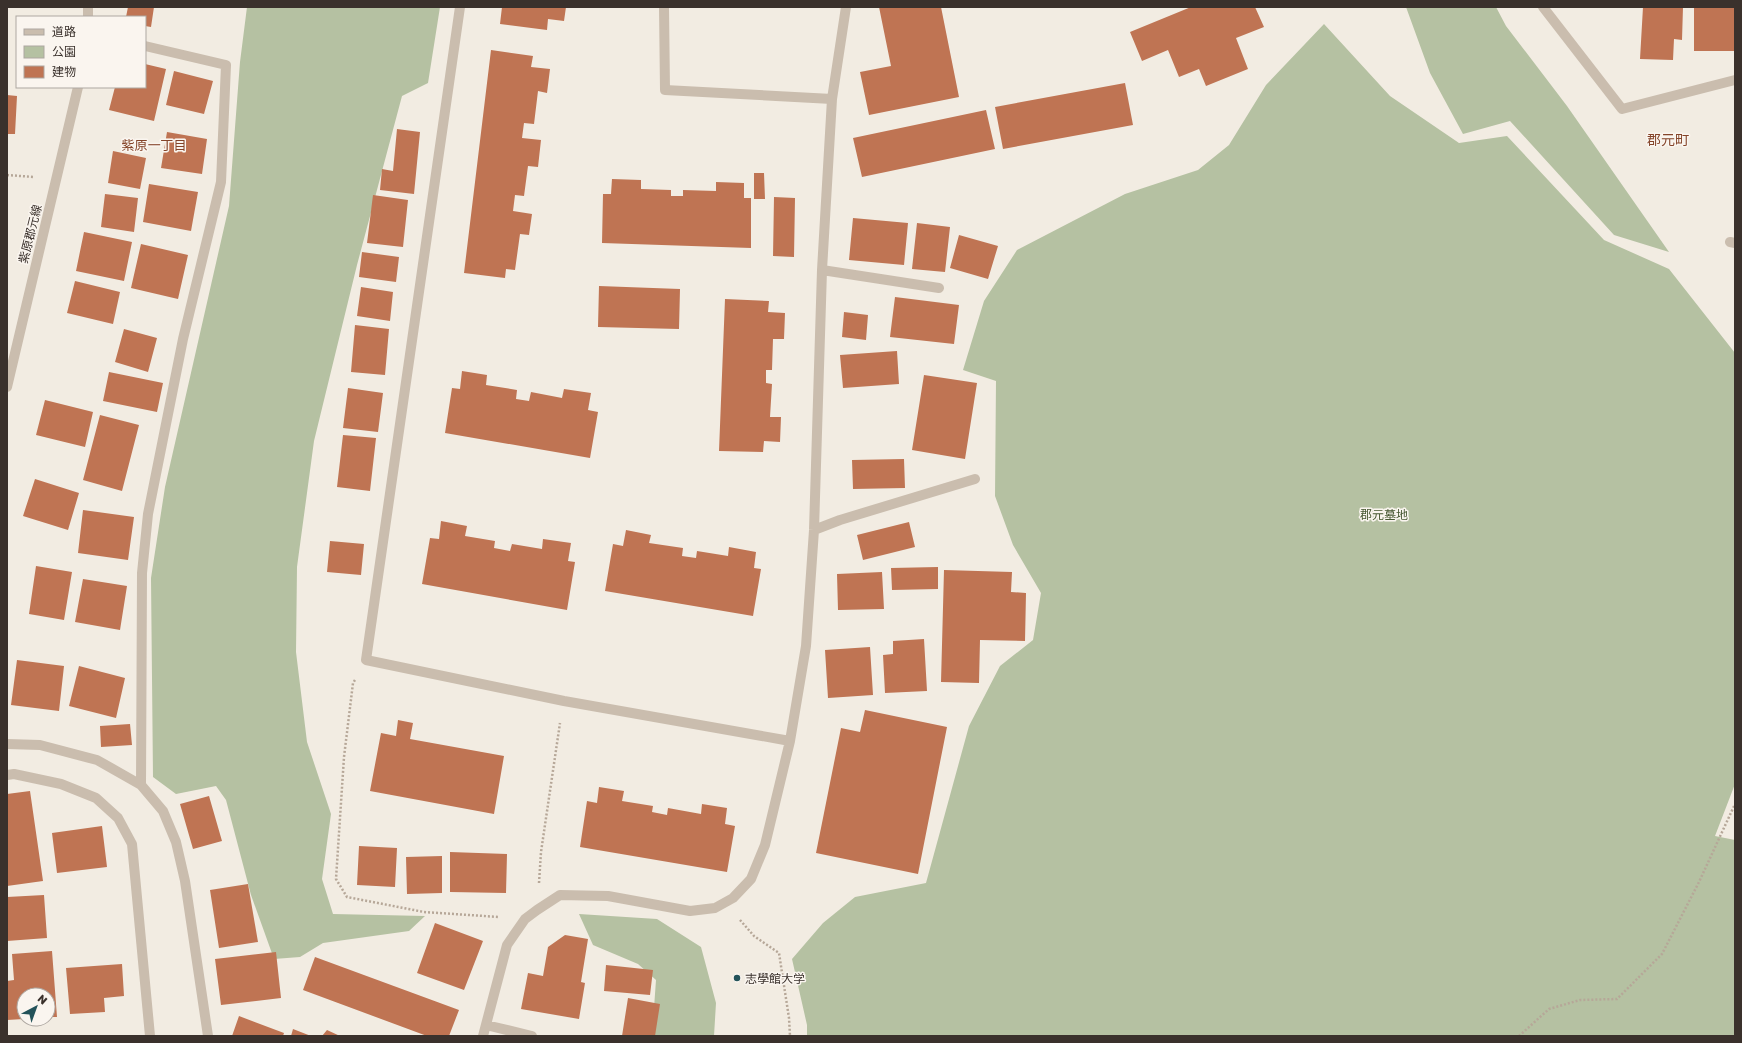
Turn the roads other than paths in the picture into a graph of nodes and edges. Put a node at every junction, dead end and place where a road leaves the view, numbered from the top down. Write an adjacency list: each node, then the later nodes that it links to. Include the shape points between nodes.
1 (460, 7): 14 (street, via 366,660 564,701)
2 (664, 7): 8 (street, via 665,90)
3 (846, 7): 8 (street)
4 (1542, 7): 6 (street, via 1622,109)
5 (146, 46): 17 (street, via 226,65 221,182 183,339 148,514 142,573)
6 (1735, 80)
7 (78, 88): 11 (street, 紫原郡元線)
8 (832, 99): 9 (street)
9 (822, 270): 10 (street); 13 (street)
10 (939, 288)
11 (7, 387)
12 (975, 479): 13 (street)
13 (814, 530): 14 (street, via 806,646)
14 (790, 741): 18 (street, via 766,845 751,878 733,898 715,908 690,911 608,896 560,895 525,919 507,945)
15 (7, 744): 17 (street, via 40,745 97,760)
16 (7, 775): 19 (street, via 14,774 61,784 96,798 118,818 132,844)
17 (141, 785): 20 (street, via 163,811 176,842 185,881)
18 (486, 1025): 21 (street); 22 (street)
19 (150, 1036)
20 (208, 1036)
21 (483, 1036)
22 (532, 1036)

